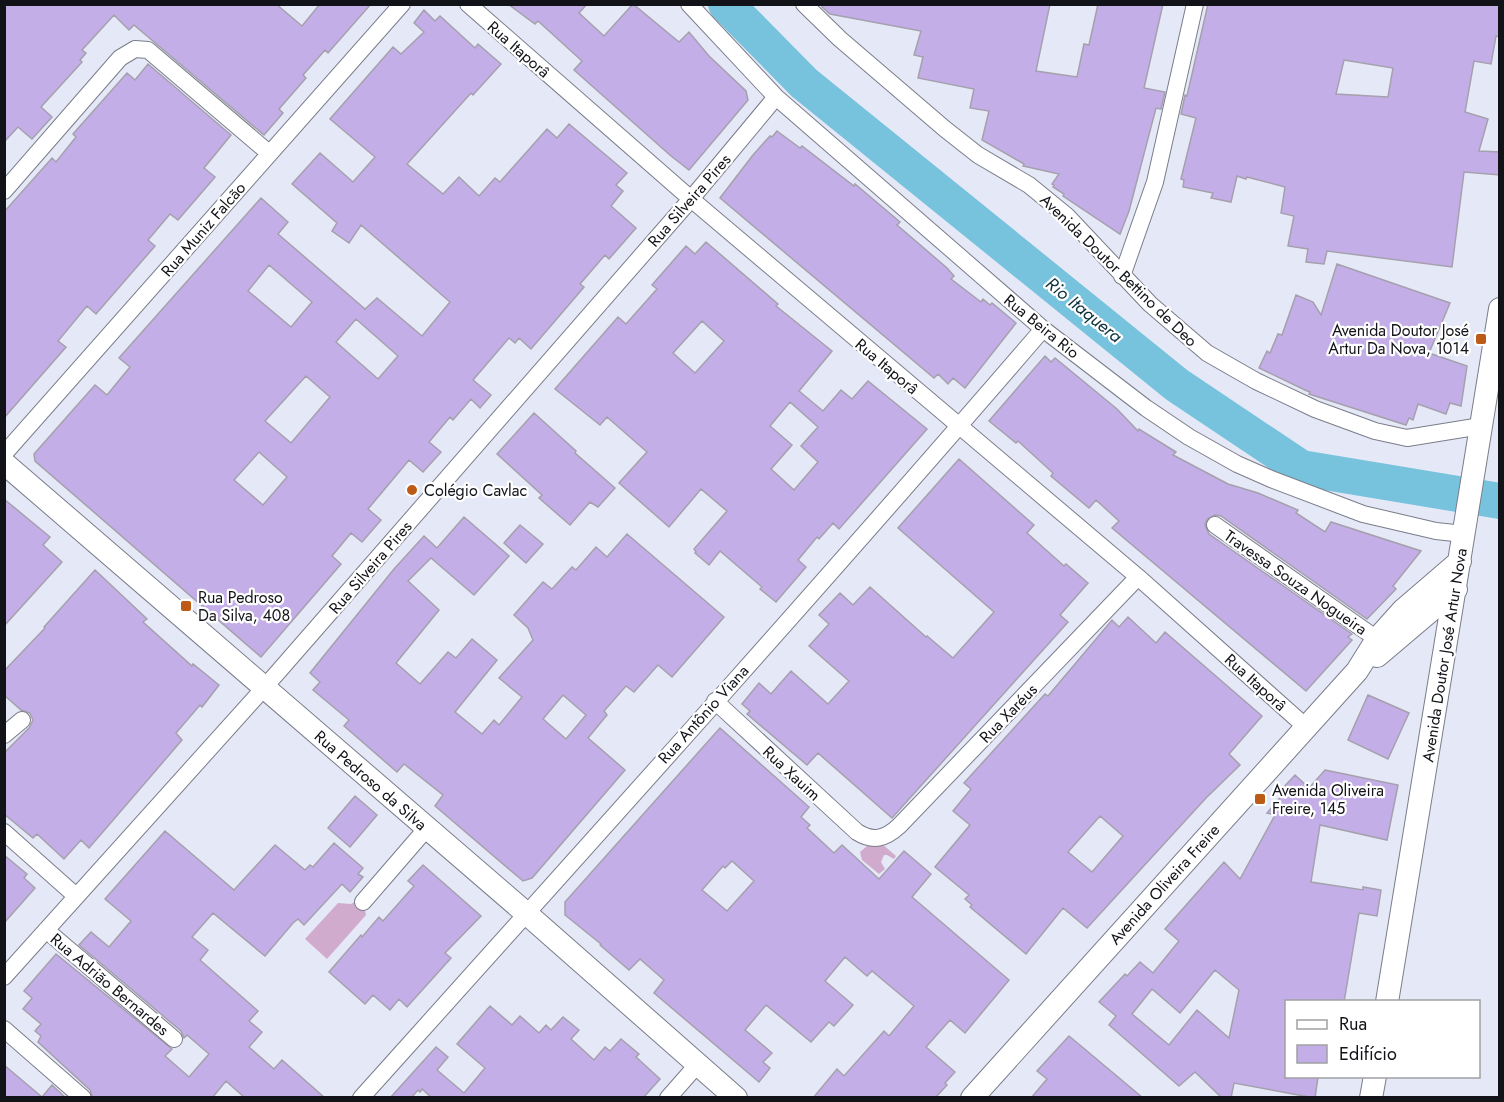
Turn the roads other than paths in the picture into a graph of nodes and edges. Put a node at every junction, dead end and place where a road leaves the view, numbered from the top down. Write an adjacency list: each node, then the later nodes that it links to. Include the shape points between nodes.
1 (402, 4): 7 (street, Rua Muniz Falcão)
2 (468, 4): 9 (street, Rua Itaporâ)
3 (689, 4): 6 (street, Rua Beira Rio)
4 (804, 4): 10 (street, Avenida Doutor Bettino de Deo, via 945,129 978,155 1029,185 1067,216)
5 (1195, 4): 10 (street, via 1155,183)
6 (776, 97): 9 (street, Rua Silveira Pires); 12 (street, Rua Beira Rio)
7 (269, 153): 8 (street, via 148,50 135,49 120,58); 15 (street, Rua Muniz Falcão)
8 (4, 190)
9 (691, 199): 14 (street, Rua Itaporâ); 24 (street, Rua Silveira Pires)
10 (1122, 276): 13 (street, Avenida Doutor Bettino de Deo, via 1207,353 1315,409 1407,438)
11 (1500, 309): 13 (street, Avenida Doutor José Artur Nova)
12 (1043, 328): 14 (street, Rua Antônio Viana); 18 (street, Rua Beira Rio, via 1146,408 1237,464 1363,514 1431,530)
13 (1480, 426): 18 (street, Avenida Doutor José Artur Nova)
14 (958, 427): 20 (street, Rua Itaporâ); 25 (street, Rua Antônio Viana)
15 (4, 454)
16 (4, 463): 24 (street, Rua Pedroso da Silva)
17 (1215, 525): 22 (street, Travessa Souza Nogueira)
18 (1465, 527): 19 (street, Avenida Doutor José Artur Nova)
19 (1460, 561): 21 (street, Avenida Doutor José Artur Nova); 22 (street, Avenida Oliveira Freire, via 1403,610)
20 (1138, 577): 27 (street, Rua Itaporâ); 31 (street, Rua Xaréus, via 899,826 883,838)
21 (1456, 590): 23 (street, Avenida Oliveira Freire); 37 (street, Avenida Doutor José Artur Nova)
22 (1377, 639): 23 (street, Avenida Oliveira Freire)
23 (1357, 671): 27 (street, Avenida Oliveira Freire)
24 (264, 688): 29 (street, Rua Pedroso da Silva); 32 (street, Rua Silveira Pires)
25 (715, 701): 31 (street, Rua Xauim, via 849,825); 34 (street, Rua Antônio Viana)
26 (22, 720): 28 (street)
27 (1306, 727): 46 (street, Avenida Oliveira Freire)
28 (4, 735)
29 (427, 828): 33 (street); 34 (street, Rua Pedroso da Silva)
30 (4, 832): 32 (street)
31 (873, 839)
32 (76, 896): 35 (street, Rua Silveira Pires)
33 (363, 902)
34 (527, 914): 40 (street, Rua Pedroso da Silva); 43 (street, Rua Antônio Viana)
35 (46, 930): 36 (street, Rua Silveira Pires); 39 (street, Rua Adrião Bernardes)
36 (4, 977)
37 (1387, 1000)
38 (4, 1029): 42 (street)
39 (174, 1039)
40 (698, 1065): 44 (street); 45 (street, Rua Pedroso da Silva)
41 (1375, 1078): 47 (street)
42 (83, 1098)
43 (361, 1098)
44 (668, 1098)
45 (736, 1098)
46 (972, 1098)
47 (1371, 1098)

